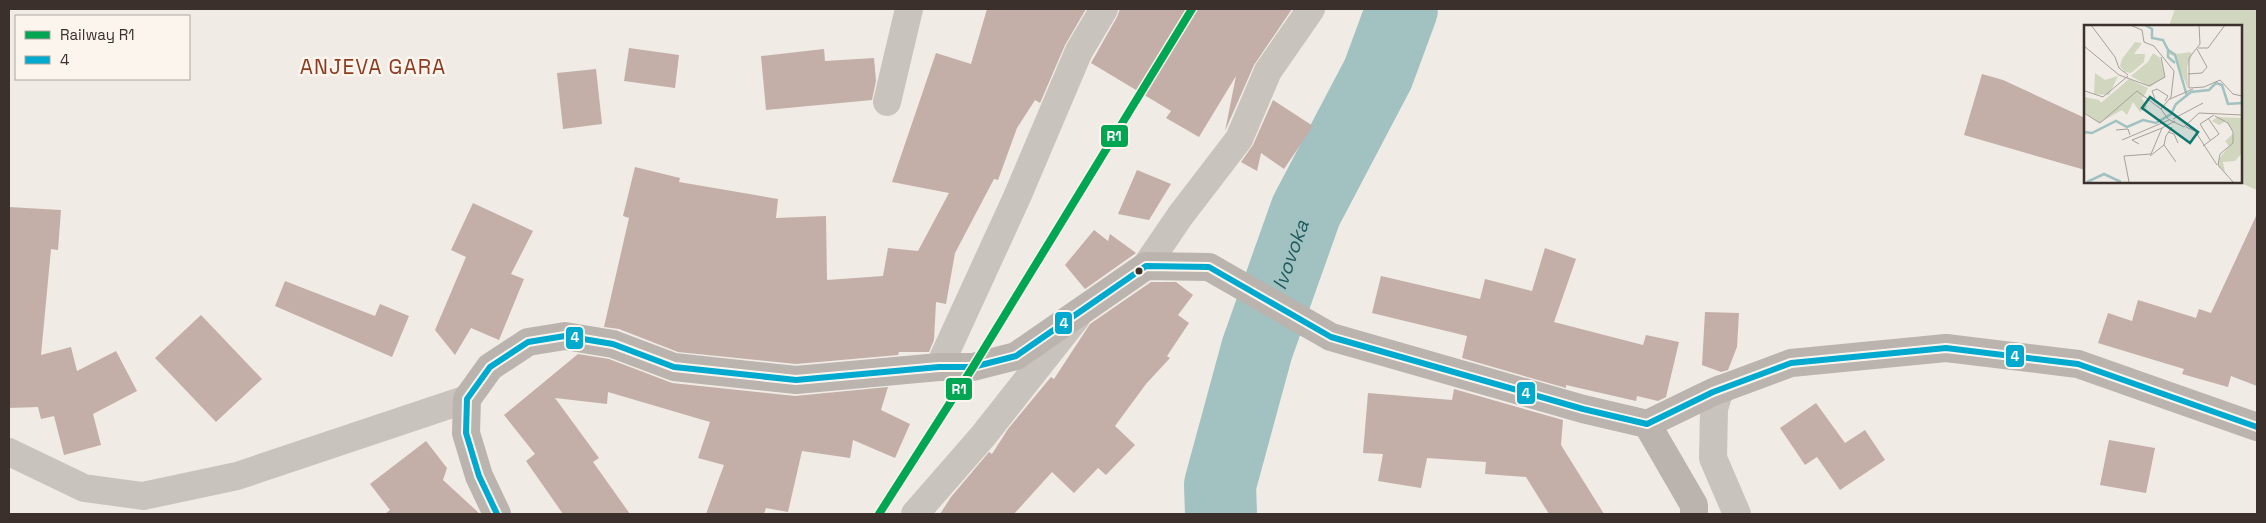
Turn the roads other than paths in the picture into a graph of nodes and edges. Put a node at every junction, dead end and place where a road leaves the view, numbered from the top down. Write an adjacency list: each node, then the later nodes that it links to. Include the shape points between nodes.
1 (910, 9): 4 (street)
2 (1104, 9): 7 (street, via 1079,51)
3 (1311, 9): 5 (street, via 1268,71 1239,139)
4 (887, 102)
5 (1146, 266): 6 (street); 10 (street, via 1209,267 1331,336)
6 (1080, 313): 7 (street, via 1016,356 973,366); 14 (street, via 983,436)
7 (940, 367): 9 (street, via 796,380 674,367 612,344 565,336 528,342 490,367)
8 (1720, 389): 10 (street); 11 (street, via 1791,363 1946,348 2078,364); 16 (street, via 1714,409 1713,458)
9 (466, 400): 12 (street, via 237,476 143,496 84,488); 13 (street, via 466,434 479,476)
10 (1647, 424): 15 (street, via 1694,505)
11 (2257, 427)
12 (9, 452)
13 (496, 514)
14 (915, 514)
15 (1694, 514)
16 (1737, 514)

